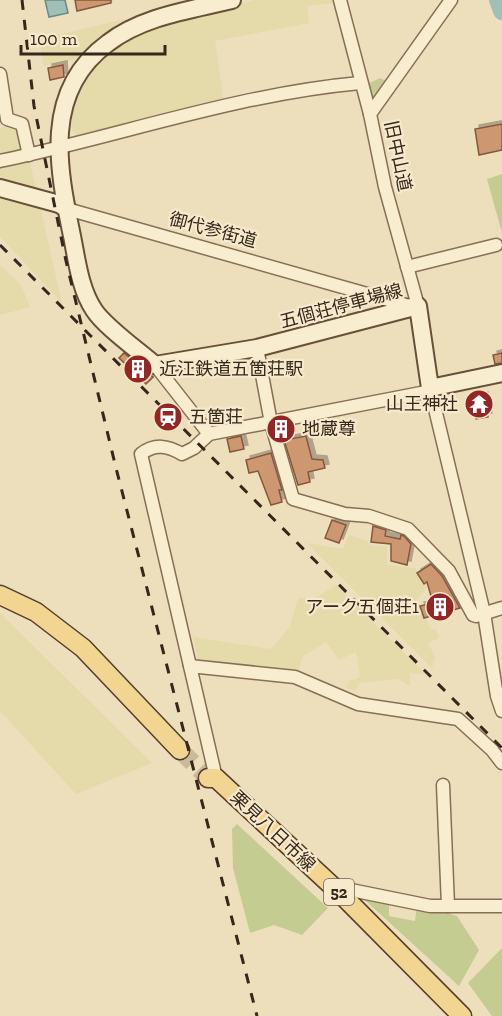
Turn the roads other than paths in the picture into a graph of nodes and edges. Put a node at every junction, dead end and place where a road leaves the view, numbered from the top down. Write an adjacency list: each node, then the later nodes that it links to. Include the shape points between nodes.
1 (232, 0): 7 (street, via 147,22 107,43 86,64 68,94)
2 (340, 0): 5 (street)
3 (451, 0): 6 (street, 旧中山道)
4 (0, 74): 8 (street, via 7,119 22,124)
5 (360, 83): 6 (street); 7 (street, via 320,86)
6 (370, 114): 13 (street, 旧中山道)
7 (58, 146): 8 (street); 11 (street)
8 (29, 154): 9 (street)
9 (0, 161)
10 (0, 188): 11 (street, 御代参街道)
11 (67, 209): 14 (street, 御代参街道); 16 (street, via 85,294 95,312)
12 (496, 245): 13 (street)
13 (407, 267): 14 (street, 旧中山道)
14 (418, 306): 15 (street, 五個荘停車場線); 18 (street, 五個荘停車場線)
15 (257, 348): 16 (street, 五個荘停車場線); 19 (street)
16 (155, 365): 20 (street)
17 (502, 373): 18 (street)
18 (430, 388): 19 (street, via 426,392); 23 (street)
19 (271, 423): 20 (street); 23 (street, via 293,499 408,529 448,572 471,613)
20 (209, 434): 24 (street, via 182,454 161,446 141,454)
21 (0, 595): 26 (main road, via 36,612 82,648)
22 (502, 608): 23 (street)
23 (484, 613): 25 (street)
24 (190, 666): 27 (street, via 295,677 358,704 458,719); 28 (street)
25 (502, 711)
26 (180, 750)
27 (502, 763)
28 (212, 778): 30 (main road, 栗見八日市線 / 52)
29 (443, 785): 31 (street)
30 (339, 892): 31 (street, via 346,889); 33 (main road, 栗見八日市線 / 52)
31 (448, 906): 32 (street)
32 (502, 906)
33 (462, 1016)

